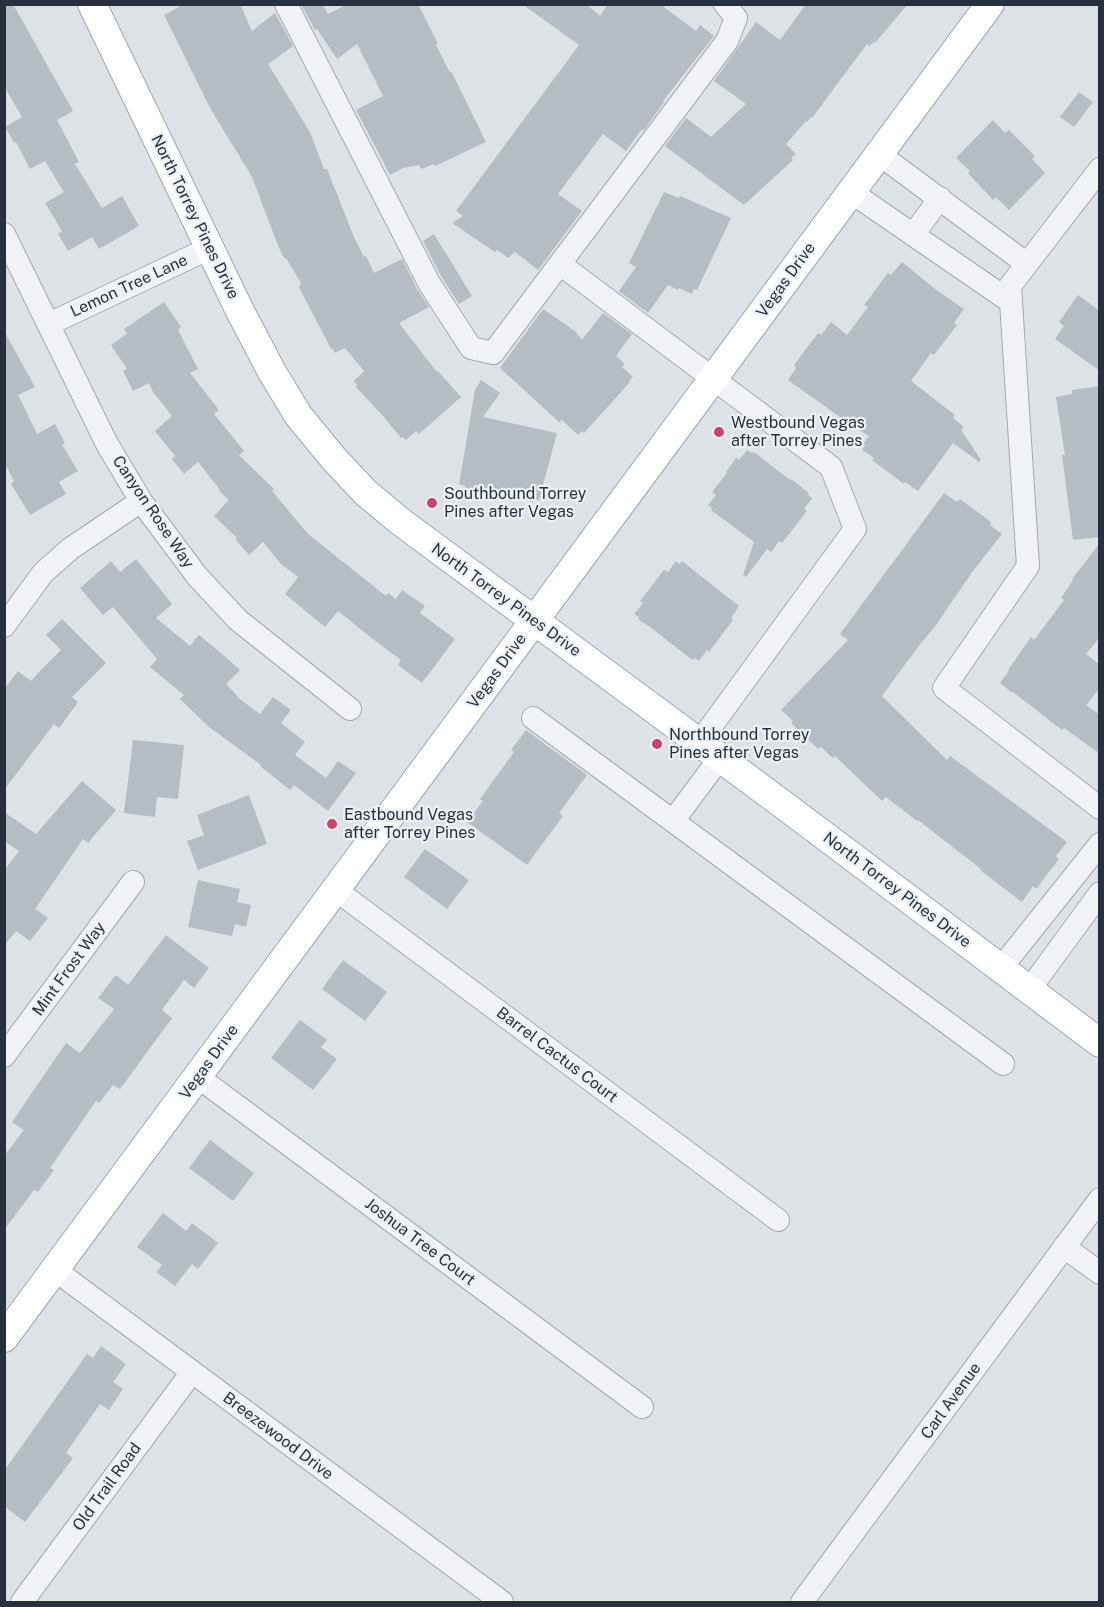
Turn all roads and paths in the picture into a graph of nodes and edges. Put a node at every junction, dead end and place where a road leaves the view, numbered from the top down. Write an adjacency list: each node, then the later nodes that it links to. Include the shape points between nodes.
1 (92, 4): 11 (main road, North Torrey Pines Drive)
2 (286, 4): 12 (street, via 429,283 471,348 493,352)
3 (725, 4): 12 (street, via 736,18 727,41)
4 (990, 4): 5 (main road, Vegas Drive)
5 (879, 154): 7 (main road, Vegas Drive); 8 (street)
6 (1100, 169): 13 (street)
7 (851, 192): 10 (street); 16 (main road, Vegas Drive)
8 (940, 198): 10 (street); 13 (street)
9 (4, 234): 15 (street, Canyon Rose Way)
10 (913, 235): 14 (street)
11 (210, 248): 15 (street, Lemon Tree Lane); 18 (main road, North Torrey Pines Drive, via 272,372 298,415 334,459 401,522)
12 (560, 264): 16 (street)
13 (1027, 264): 14 (street, via 1010,286)
14 (1011, 302): 23 (street, via 1028,566 944,688)
15 (49, 324): 17 (street, Canyon Rose Way, via 107,444)
16 (714, 379): 18 (main road, Vegas Drive); 22 (street, via 831,467 855,529)
17 (141, 501): 19 (street, via 70,549 43,573); 20 (street, Canyon Rose Way, via 197,576 238,620)
18 (534, 621): 22 (main road, North Torrey Pines Drive); 27 (main road, Vegas Drive)
19 (4, 626)
20 (350, 709)
21 (533, 718): 24 (street)
22 (709, 750): 24 (street); 29 (main road, North Torrey Pines Drive)
23 (1100, 808)
24 (673, 821): 33 (street)
25 (1100, 844): 29 (street)
26 (133, 882): 32 (street, Mint Frost Way)
27 (336, 890): 34 (main road, Vegas Drive); 36 (street, Barrel Cactus Court)
28 (1100, 893): 30 (street)
29 (1001, 968): 30 (main road, North Torrey Pines Drive)
30 (1029, 990): 31 (main road, North Torrey Pines Drive)
31 (1100, 1043)
32 (4, 1056)
33 (1003, 1064)
34 (198, 1077): 38 (main road, Vegas Drive); 42 (street, Joshua Tree Court)
35 (1100, 1199): 37 (street, Carl Avenue)
36 (778, 1220)
37 (1064, 1247): 39 (street); 45 (street, Carl Avenue)
38 (55, 1270): 40 (main road, Vegas Drive); 41 (street, Breezewood Drive)
39 (1100, 1273)
40 (4, 1338)
41 (192, 1372): 43 (street, Old Trail Road); 44 (street, Breezewood Drive)
42 (642, 1407)
43 (22, 1602)
44 (502, 1602)
45 (802, 1602)

